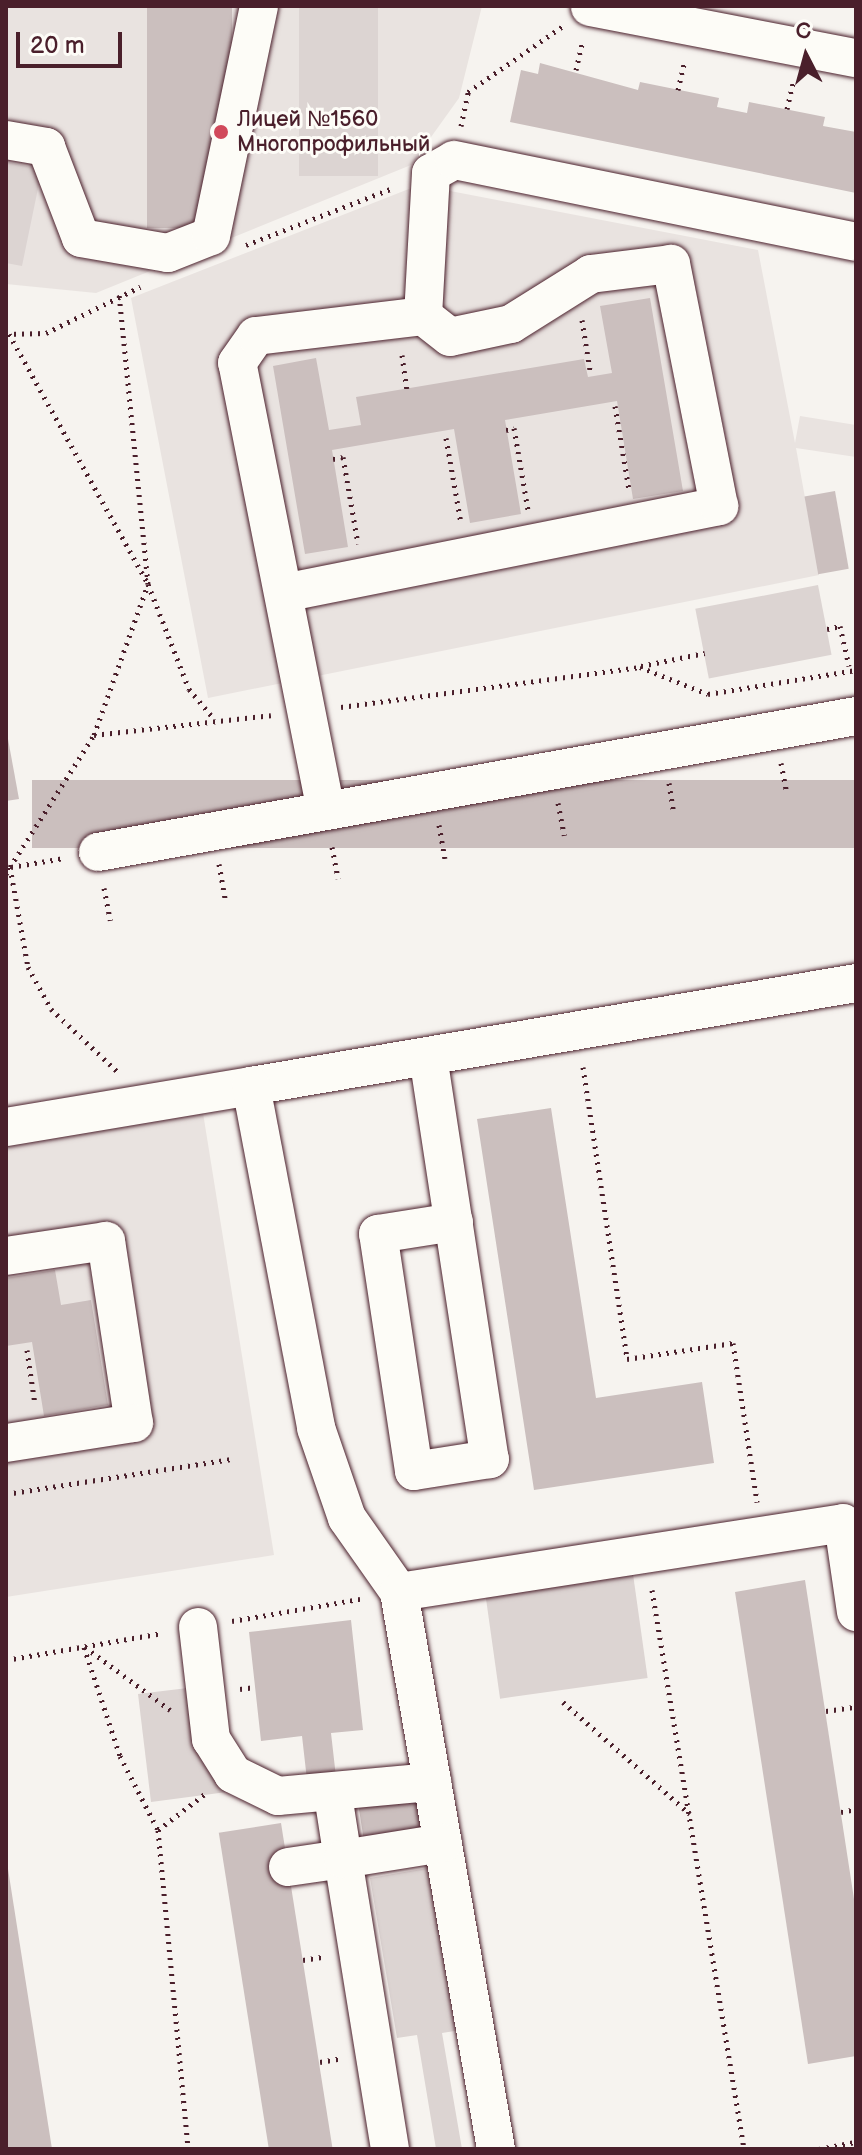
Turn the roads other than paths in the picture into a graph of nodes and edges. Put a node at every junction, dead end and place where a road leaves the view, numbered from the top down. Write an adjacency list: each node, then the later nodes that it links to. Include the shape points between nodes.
1 (259, 6): 4 (lane, via 211,236 168,253 81,238 46,147)
2 (590, 7): 3 (lane)
3 (856, 58)
4 (6, 140)
5 (856, 242): 6 (lane, via 454,160 431,173)
6 (423, 316): 7 (lane, via 256,336 237,363); 7 (lane, via 450,337 496,327 591,274 671,264 719,506)
7 (284, 593): 9 (lane)
8 (856, 716): 9 (lane)
9 (326, 811): 10 (lane)
10 (98, 852)
11 (856, 983): 12 (lane)
12 (428, 1056): 13 (lane); 15 (lane)
13 (251, 1086): 14 (lane); 18 (lane, via 316,1428 347,1518)
14 (6, 1127)
15 (454, 1222): 15 (lane, via 490,1459 414,1471 378,1234)
16 (6, 1256): 17 (lane, via 106,1241 134,1423)
17 (6, 1443)
18 (399, 1592): 19 (lane, via 843,1523); 21 (lane)
19 (856, 1608)
20 (198, 1627): 22 (lane, via 211,1739 233,1774 278,1796)
21 (432, 1782): 22 (lane); 23 (lane)
22 (333, 1795): 24 (lane)
23 (443, 1843): 24 (lane); 27 (lane)
24 (343, 1859): 25 (lane); 26 (lane)
25 (288, 1867)
26 (390, 2149)
27 (496, 2149)

